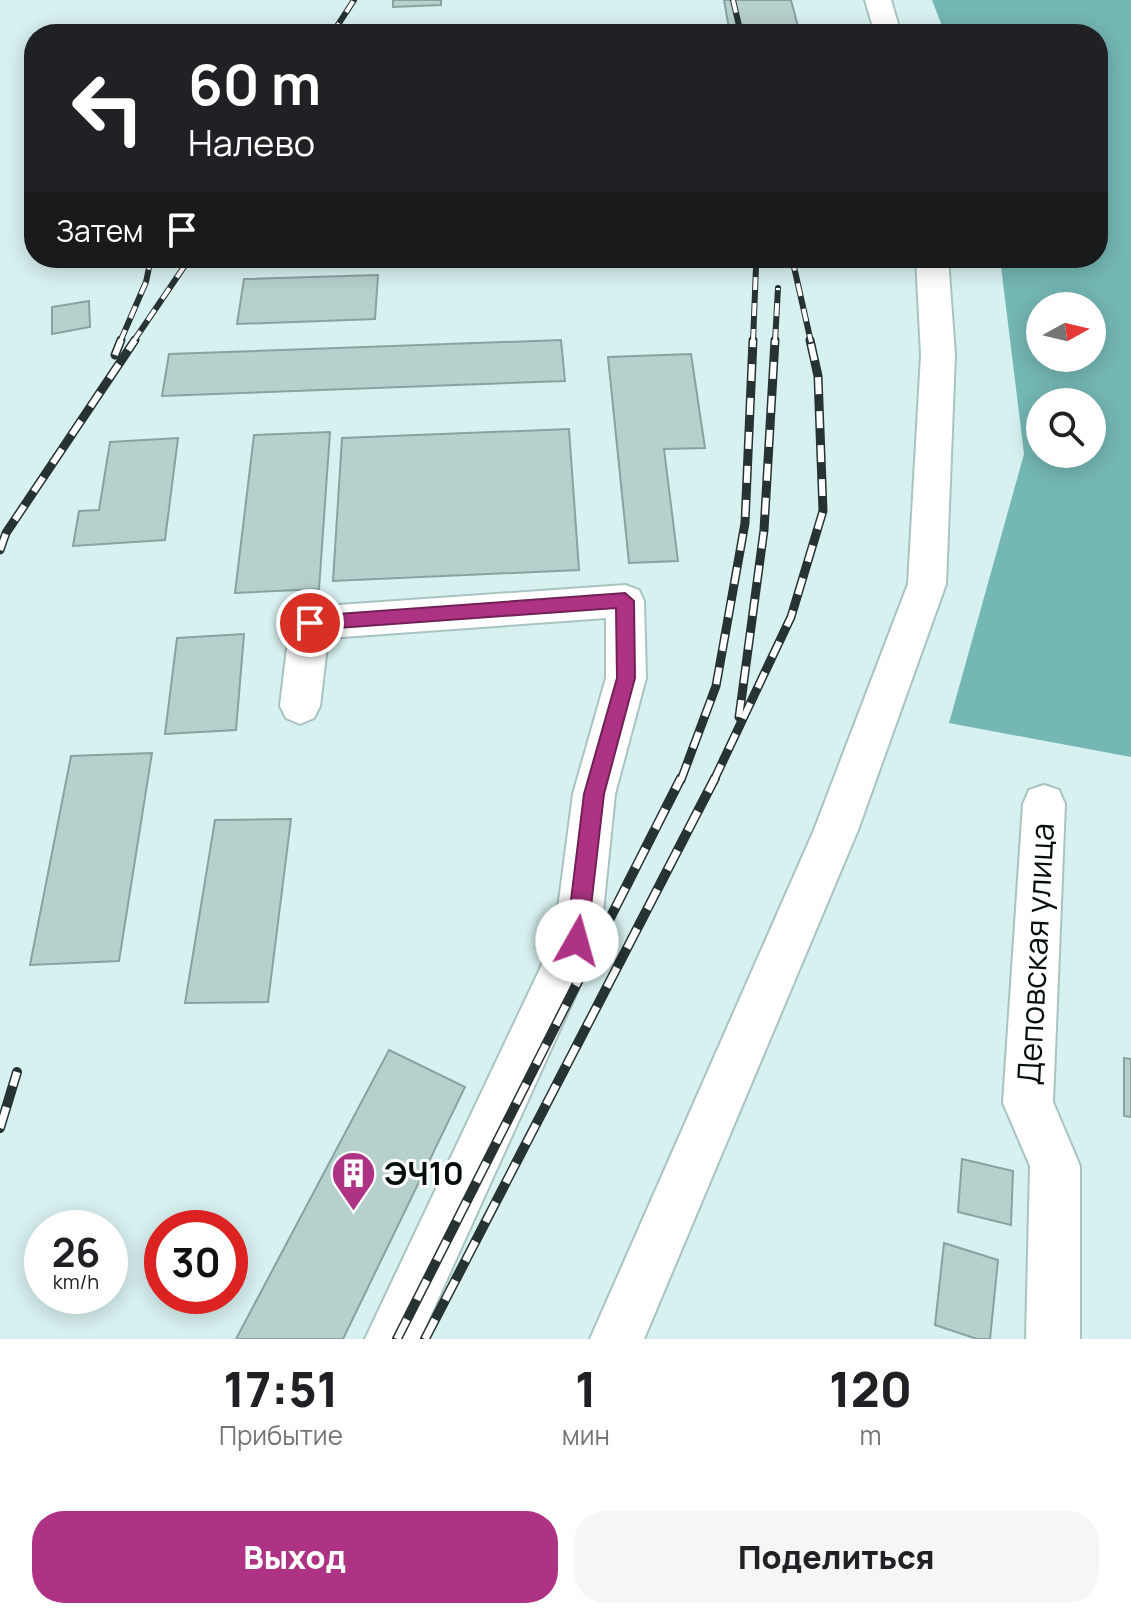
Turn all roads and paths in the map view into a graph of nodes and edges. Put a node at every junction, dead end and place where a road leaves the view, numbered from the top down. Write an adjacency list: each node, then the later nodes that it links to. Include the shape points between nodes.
1 (878, 0): 2 (street)
2 (885, 24)
3 (933, 268): 7 (street, via 938,355 927,584 836,830)
4 (300, 706): 6 (street, via 310,623 625,601 626,678 594,794 577,941)
5 (1044, 804): 8 (street, Деповская улица, via 1028,1103 1055,1166)
6 (392, 1339)
7 (617, 1339)
8 (1053, 1339)

